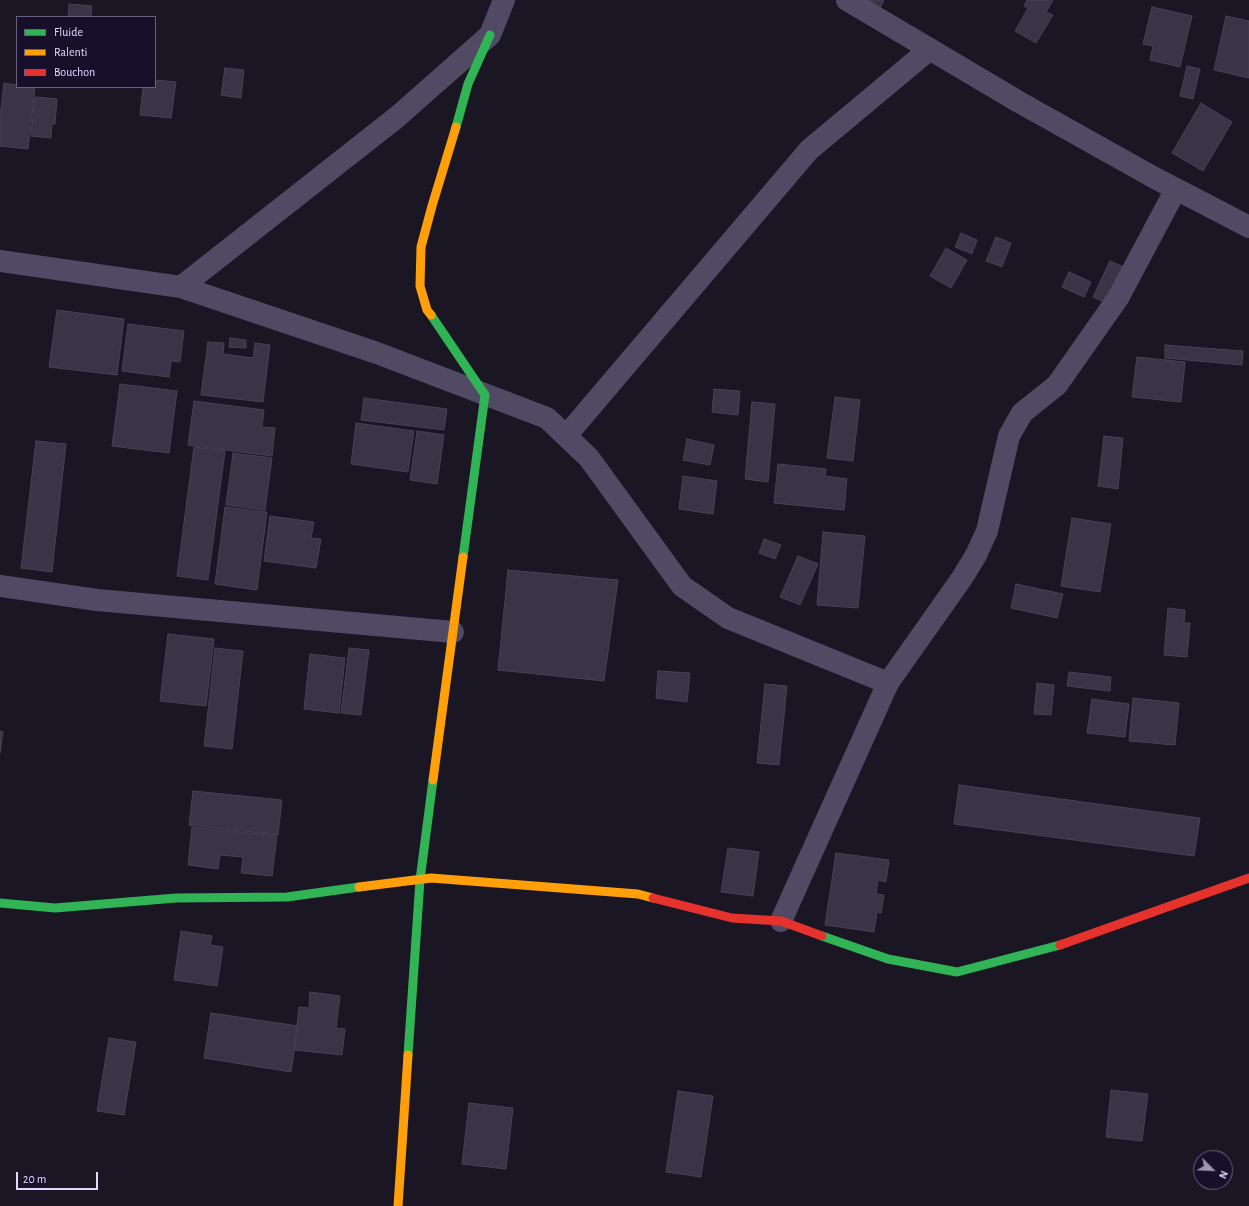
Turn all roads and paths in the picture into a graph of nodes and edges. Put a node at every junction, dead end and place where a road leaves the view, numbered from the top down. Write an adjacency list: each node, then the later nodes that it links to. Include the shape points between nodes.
1 (504, 0): 3 (street)
2 (847, 0): 4 (street)
3 (490, 35): 8 (street, via 397,117); 9 (street, via 468,84 432,206 421,247 420,286 427,310)
4 (930, 49): 5 (street, via 1019,102); 10 (street, via 809,150)
5 (1176, 189): 6 (street); 13 (street, via 1113,304 1058,385 1022,413 1009,436 987,531 976,555)
6 (1249, 227)
7 (0, 261): 8 (street)
8 (181, 287): 9 (street, via 377,353)
9 (485, 394): 10 (street, via 547,418); 12 (street)
10 (566, 436): 13 (street, via 589,458 682,586 728,618)
11 (0, 586): 12 (street, via 97,600)
12 (453, 632): 15 (street)
13 (888, 684): 17 (street)
14 (1249, 878): 17 (street, via 1070,942 957,972 888,958)
15 (420, 880): 16 (street, via 287,897 176,898 55,908); 17 (street, via 431,878 638,894 732,918); 18 (street)
16 (0, 903)
17 (781, 920)
18 (398, 1206)

